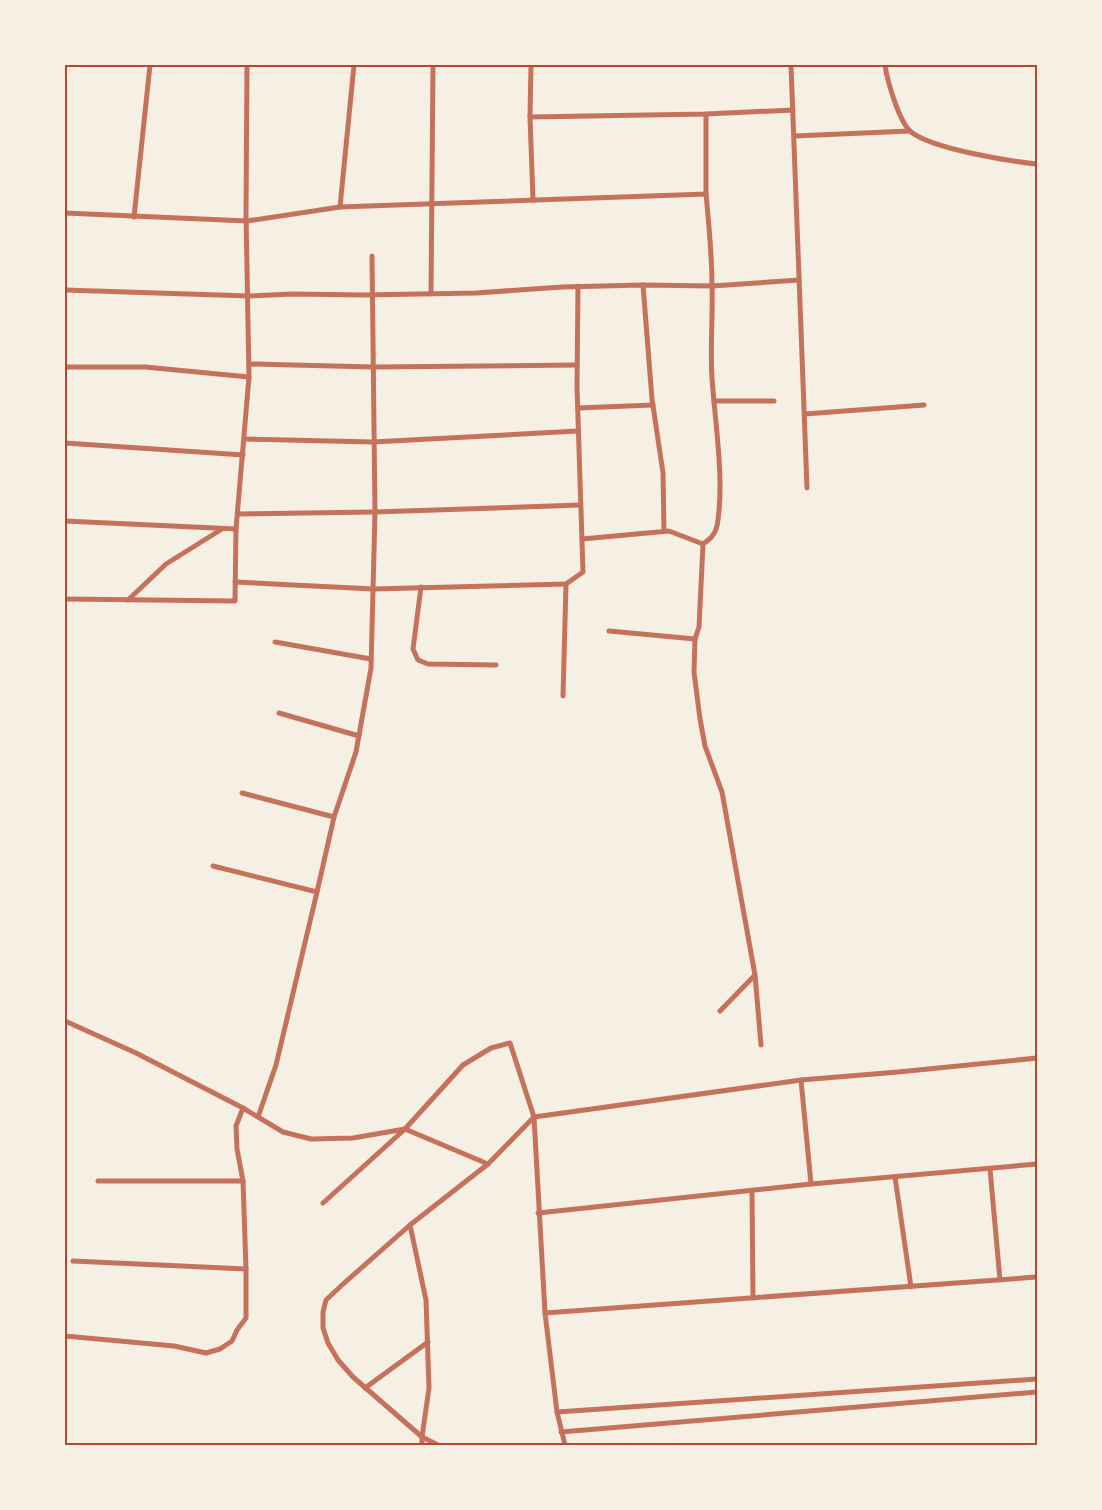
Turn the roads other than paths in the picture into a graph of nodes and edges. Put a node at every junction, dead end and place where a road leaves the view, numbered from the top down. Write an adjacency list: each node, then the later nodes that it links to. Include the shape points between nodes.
1 (150, 65): 19 (street)
2 (247, 65): 20 (street)
3 (354, 65): 17 (street)
4 (433, 65): 16 (street)
5 (531, 65): 10 (street)
6 (791, 65): 8 (street)
7 (885, 65): 11 (street, via 895,101)
8 (792, 110): 9 (street); 12 (street)
9 (706, 114): 10 (street); 14 (street)
10 (530, 117): 15 (street)
11 (910, 131): 12 (street); 13 (street, via 938,145)
12 (794, 136): 22 (street)
13 (1037, 164)
14 (706, 194): 15 (street); 25 (street)
15 (532, 200): 16 (street)
16 (432, 204): 17 (street); 27 (street)
17 (340, 206): 20 (street)
18 (65, 213): 19 (street)
19 (134, 216): 20 (street)
20 (247, 221): 29 (street)
21 (372, 256): 28 (street)
22 (799, 280): 25 (street); 40 (street)
23 (643, 285): 24 (street); 25 (street); 37 (street)
24 (578, 286): 27 (street); 31 (street)
25 (712, 286): 35 (street)
26 (65, 290): 29 (street)
27 (431, 294): 28 (street)
28 (372, 295): 29 (street); 33 (street)
29 (249, 296): 30 (street)
30 (249, 364): 33 (street); 34 (street)
31 (577, 365): 33 (street); 39 (street)
32 (65, 367): 34 (street, via 145,367)
33 (373, 367): 43 (street)
34 (249, 377): 42 (street)
35 (714, 401): 36 (street); 55 (street, via 718,518 712,537)
36 (774, 401)
37 (653, 405): 39 (street); 53 (street, via 663,473)
38 (924, 405): 40 (street)
39 (578, 408): 41 (street)
40 (805, 414): 46 (street)
41 (578, 431): 43 (street); 47 (street)
42 (244, 440): 43 (street); 45 (street)
43 (373, 442): 48 (street)
44 (65, 443): 45 (street)
45 (243, 455): 49 (street)
46 (807, 488)
47 (580, 504): 48 (street); 54 (street)
48 (375, 512): 49 (street); 58 (street)
49 (238, 514): 52 (street)
50 (65, 522): 51 (street)
51 (222, 528): 52 (street); 61 (street, via 166,564)
52 (236, 529): 56 (street)
53 (664, 531): 54 (street); 55 (street)
54 (582, 539): 57 (street, via 583,572)
55 (703, 544): 63 (street)
56 (235, 582): 58 (street); 61 (street, via 235,602)
57 (566, 584): 59 (street); 67 (street)
58 (373, 588): 59 (street); 65 (street)
59 (422, 588): 66 (street, via 413,650 418,660 428,664)
60 (65, 599): 61 (street)
61 (128, 600)
62 (609, 630): 63 (street)
63 (695, 639): 74 (street, via 694,672 705,746 722,792)
64 (274, 642): 65 (street)
65 (371, 659): 69 (street)
66 (496, 665)
67 (563, 696)
68 (279, 713): 69 (street)
69 (359, 736): 71 (street)
70 (242, 793): 71 (street)
71 (334, 817): 73 (street)
72 (213, 866): 73 (street)
73 (317, 892): 81 (street, via 276,1065)
74 (755, 975): 75 (street); 77 (street)
75 (720, 1011)
76 (65, 1021): 80 (street, via 123,1046)
77 (761, 1045)
78 (1037, 1058): 79 (street)
79 (801, 1080): 82 (street); 90 (street)
80 (243, 1108): 81 (street); 89 (street, via 236,1126)
81 (258, 1117): 83 (street, via 283,1132 310,1139 353,1138)
82 (534, 1117): 83 (street, via 510,1043 491,1048 463,1065); 84 (street); 93 (street)
83 (405, 1128): 84 (street); 92 (street)
84 (488, 1164): 94 (street)
85 (1037, 1164): 86 (street)
86 (990, 1169): 87 (street); 98 (street)
87 (895, 1178): 90 (street); 99 (street)
88 (98, 1181): 89 (street)
89 (243, 1181): 96 (street)
90 (811, 1184): 91 (street)
91 (752, 1190): 93 (street); 100 (street)
92 (323, 1203)
93 (538, 1213): 101 (street)
94 (410, 1225): 103 (street, via 426,1300); 105 (street, via 326,1300 323,1328 333,1351)
95 (73, 1260): 96 (street)
96 (246, 1269): 102 (street, via 246,1318 232,1341 220,1349 206,1353 174,1346)
97 (1037, 1277): 98 (street)
98 (1000, 1280): 99 (street)
99 (911, 1287): 100 (street)
100 (753, 1298): 101 (street)
101 (546, 1313): 107 (street)
102 (65, 1336)
103 (428, 1342): 105 (street); 109 (street, via 429,1388)
104 (1037, 1379): 107 (street)
105 (365, 1388): 109 (street)
106 (1037, 1392): 108 (street)
107 (557, 1412): 108 (street)
108 (561, 1432): 112 (street)
109 (422, 1437): 110 (street); 111 (street)
110 (422, 1445)
111 (438, 1445)
112 (564, 1445)

